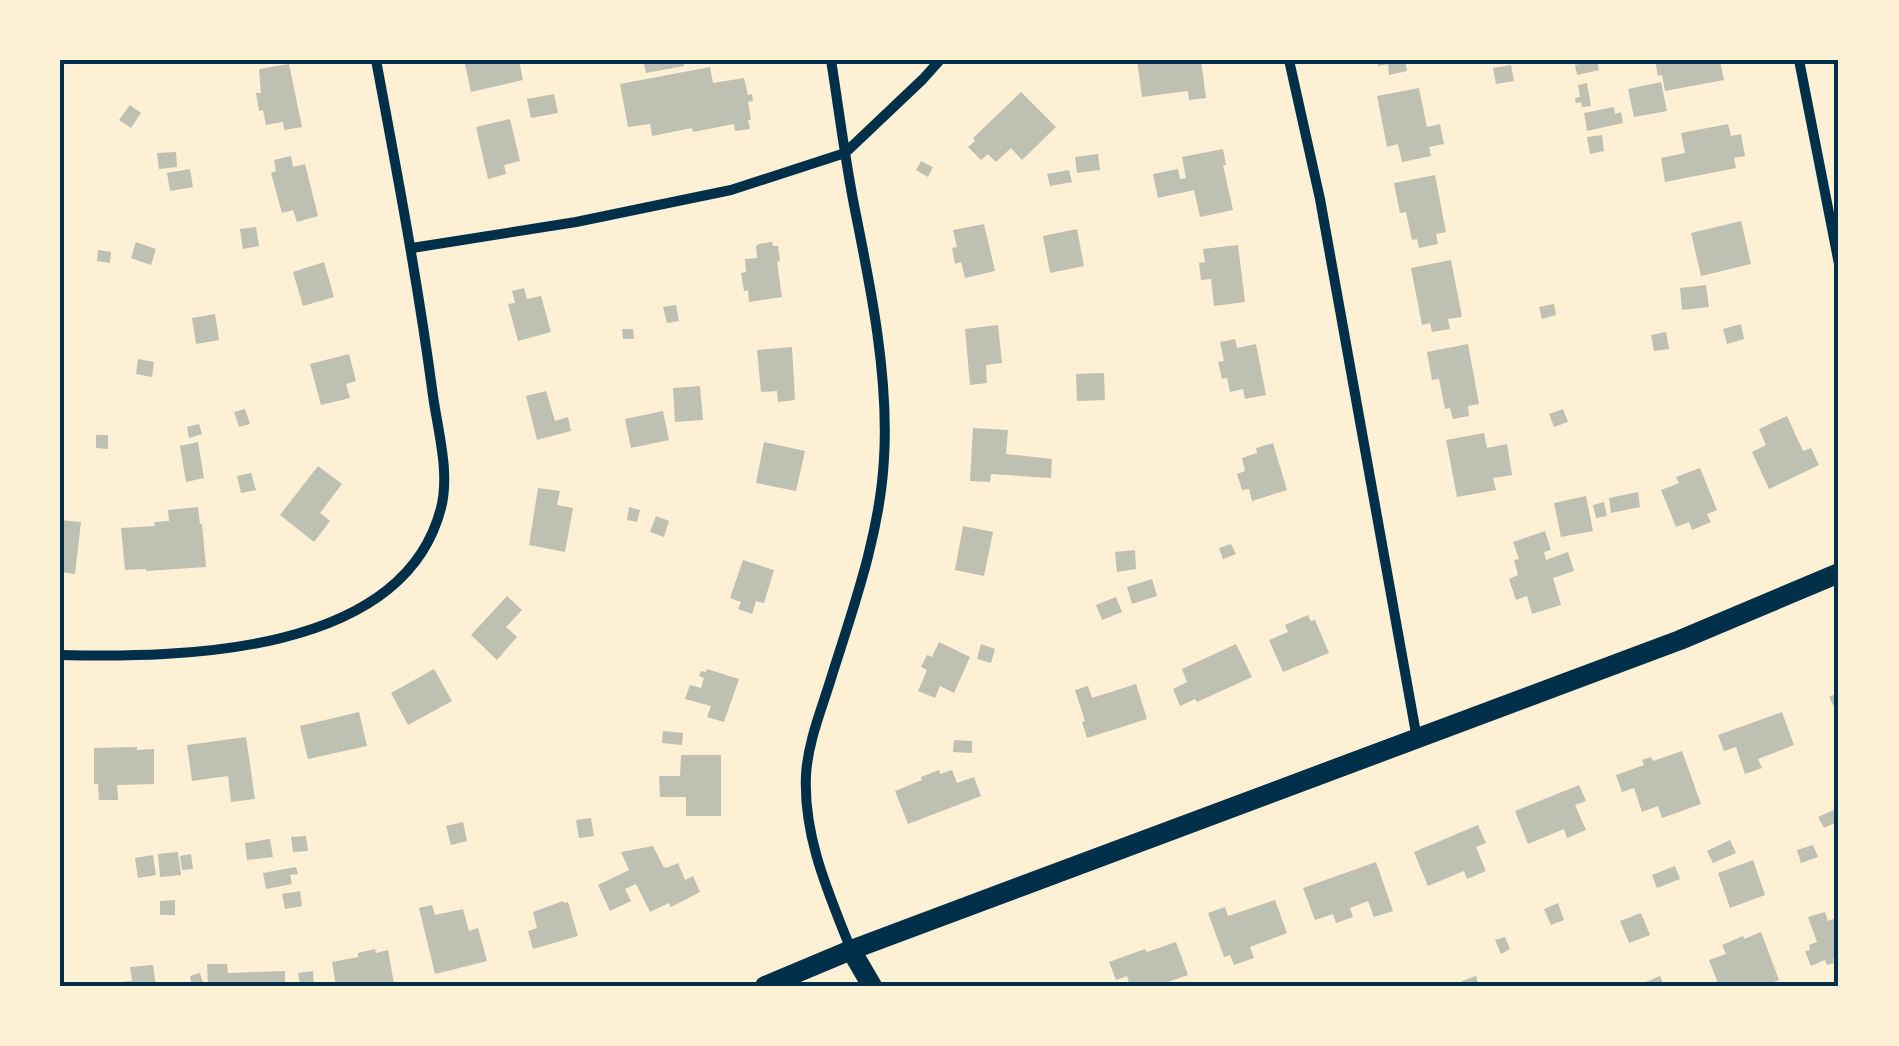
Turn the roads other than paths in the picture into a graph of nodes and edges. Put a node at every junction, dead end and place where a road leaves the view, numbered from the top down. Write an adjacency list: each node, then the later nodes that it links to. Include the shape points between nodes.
1 (376, 60): 7 (street)
2 (831, 60): 6 (street)
3 (940, 60): 6 (street)
4 (1290, 60): 11 (street)
5 (1799, 60): 8 (street)
6 (845, 153): 7 (street, via 730,190); 12 (street, via 885,400 884,460 863,576 806,776 816,860)
7 (412, 248): 10 (street, via 444,474 442,506 414,562 363,606 265,644 134,657)
8 (1839, 264)
9 (1839, 573): 11 (main road)
10 (60, 655)
11 (1417, 739): 12 (main road)
12 (851, 950): 13 (main road); 14 (main road)
13 (765, 986)
14 (872, 986)

